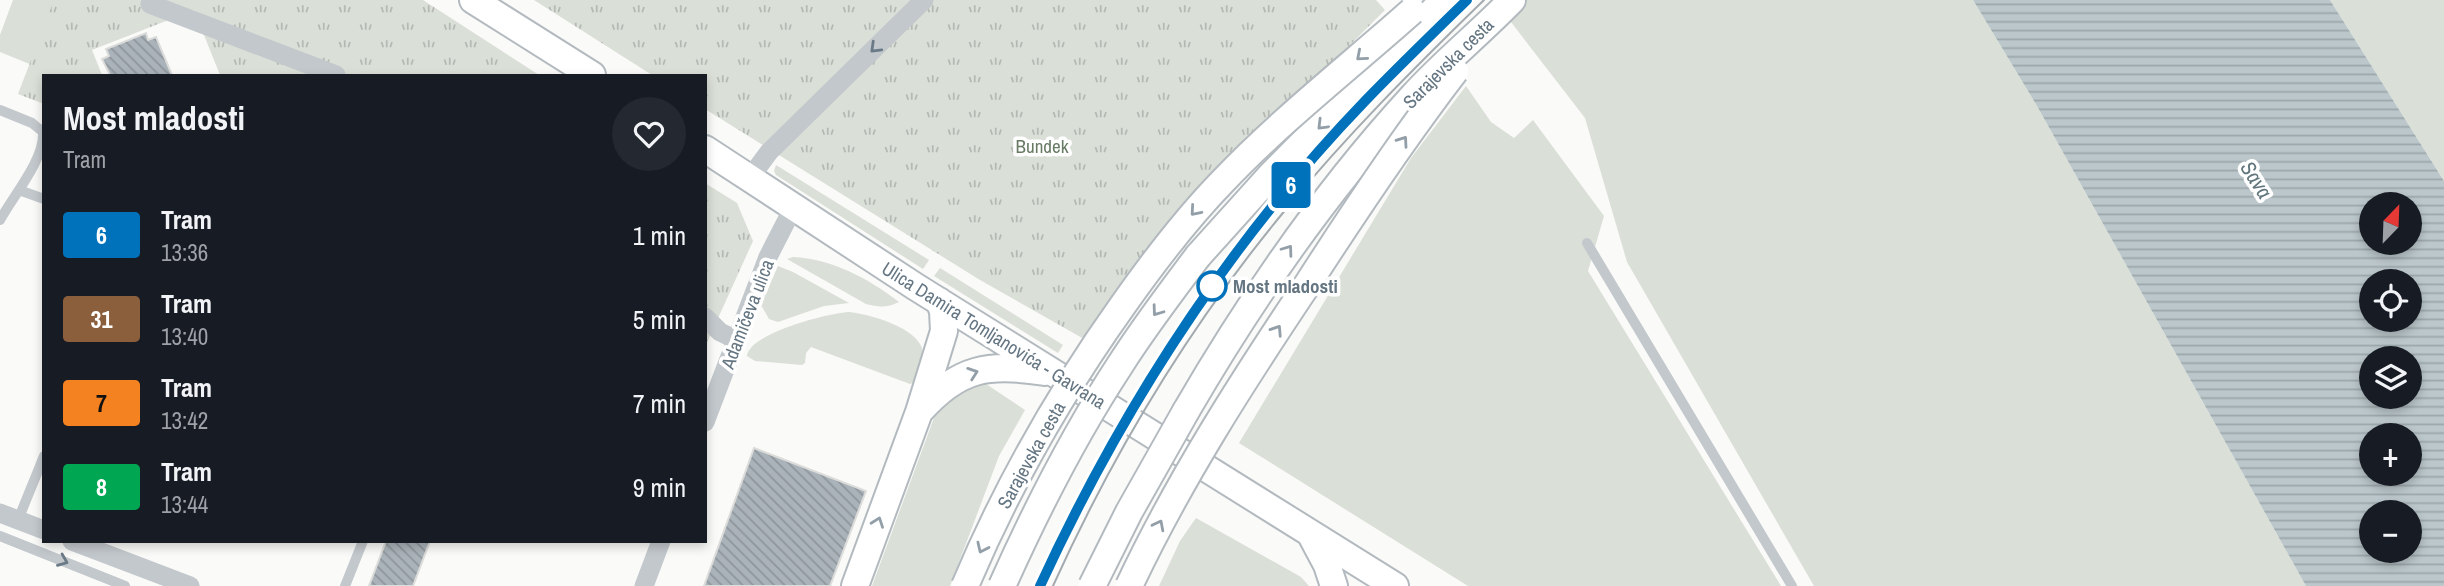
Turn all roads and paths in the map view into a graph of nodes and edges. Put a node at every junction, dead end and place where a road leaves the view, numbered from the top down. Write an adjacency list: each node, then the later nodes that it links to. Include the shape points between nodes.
1 (472, 0): 9 (main road)
2 (924, 0): 14 (street, one-way to 14, via 769,152)
3 (1444, 0): 6 (main road, Sarajevska cesta)
4 (150, 4): 8 (street)
5 (1507, 5): 7 (main road, Sarajevska cesta)
6 (1420, 12): 40 (main road, Sarajevska cesta, one-way to 40, bridge, via 1256,148 1193,212 1094,346 1059,403 995,519); 41 (main road, Sarajevska cesta, one-way to 41, bridge, via 1231,218 1158,309 1086,421)
7 (1451, 66): 42 (main road, Sarajevska cesta, one-way to 7, bridge, via 1154,467 1250,305 1354,164 1392,119); 43 (main road, Sarajevska cesta, one-way to 7, bridge, via 1198,454)
8 (333, 74)
9 (590, 74)
10 (0, 110): 11 (lane)
11 (42, 131)
12 (42, 144): 15 (lane)
13 (707, 150): 14 (main road, Ulica Damira Tomljanovića - Gavrana)
14 (749, 179): 17 (main road, Ulica Damira Tomljanovića - Gavrana)
15 (19, 190): 16 (lane); 18 (lane)
16 (42, 198)
17 (793, 208): 20 (main road, Ulica Damira Tomljanovića - Gavrana); 22 (street, Adamičeva ulica, via 768,257)
18 (0, 220)
19 (1587, 243): 45 (lane)
20 (939, 301): 23 (main road, Ulica Damira Tomljanovića - Gavrana); 24 (main road, via 944,331)
21 (707, 319): 22 (street)
22 (737, 340): 25 (street, Adamičeva ulica)
23 (1054, 373): 24 (main road, one-way to 23, via 949,383 978,370 1020,368); 29 (main road, Ulica Damira Tomljanovića - Gavrana)
24 (919, 412): 39 (main road, one-way to 24)
25 (707, 417)
26 (42, 459): 27 (lane)
27 (9, 517): 28 (street)
28 (42, 529)
29 (1310, 534): 34 (main road, Ulica Damira Tomljanovića - Gavrana); 44 (main road)
30 (0, 537): 35 (lane, one-way to 35)
31 (77, 543): 36 (street)
32 (362, 543): 37 (lane)
33 (660, 543): 38 (street)
34 (1377, 584)
35 (125, 586)
36 (190, 586)
37 (345, 586)
38 (644, 586)
39 (855, 586)
40 (965, 586)
41 (1002, 586)
42 (1093, 586)
43 (1129, 586)
44 (1334, 586)
45 (1792, 586)

